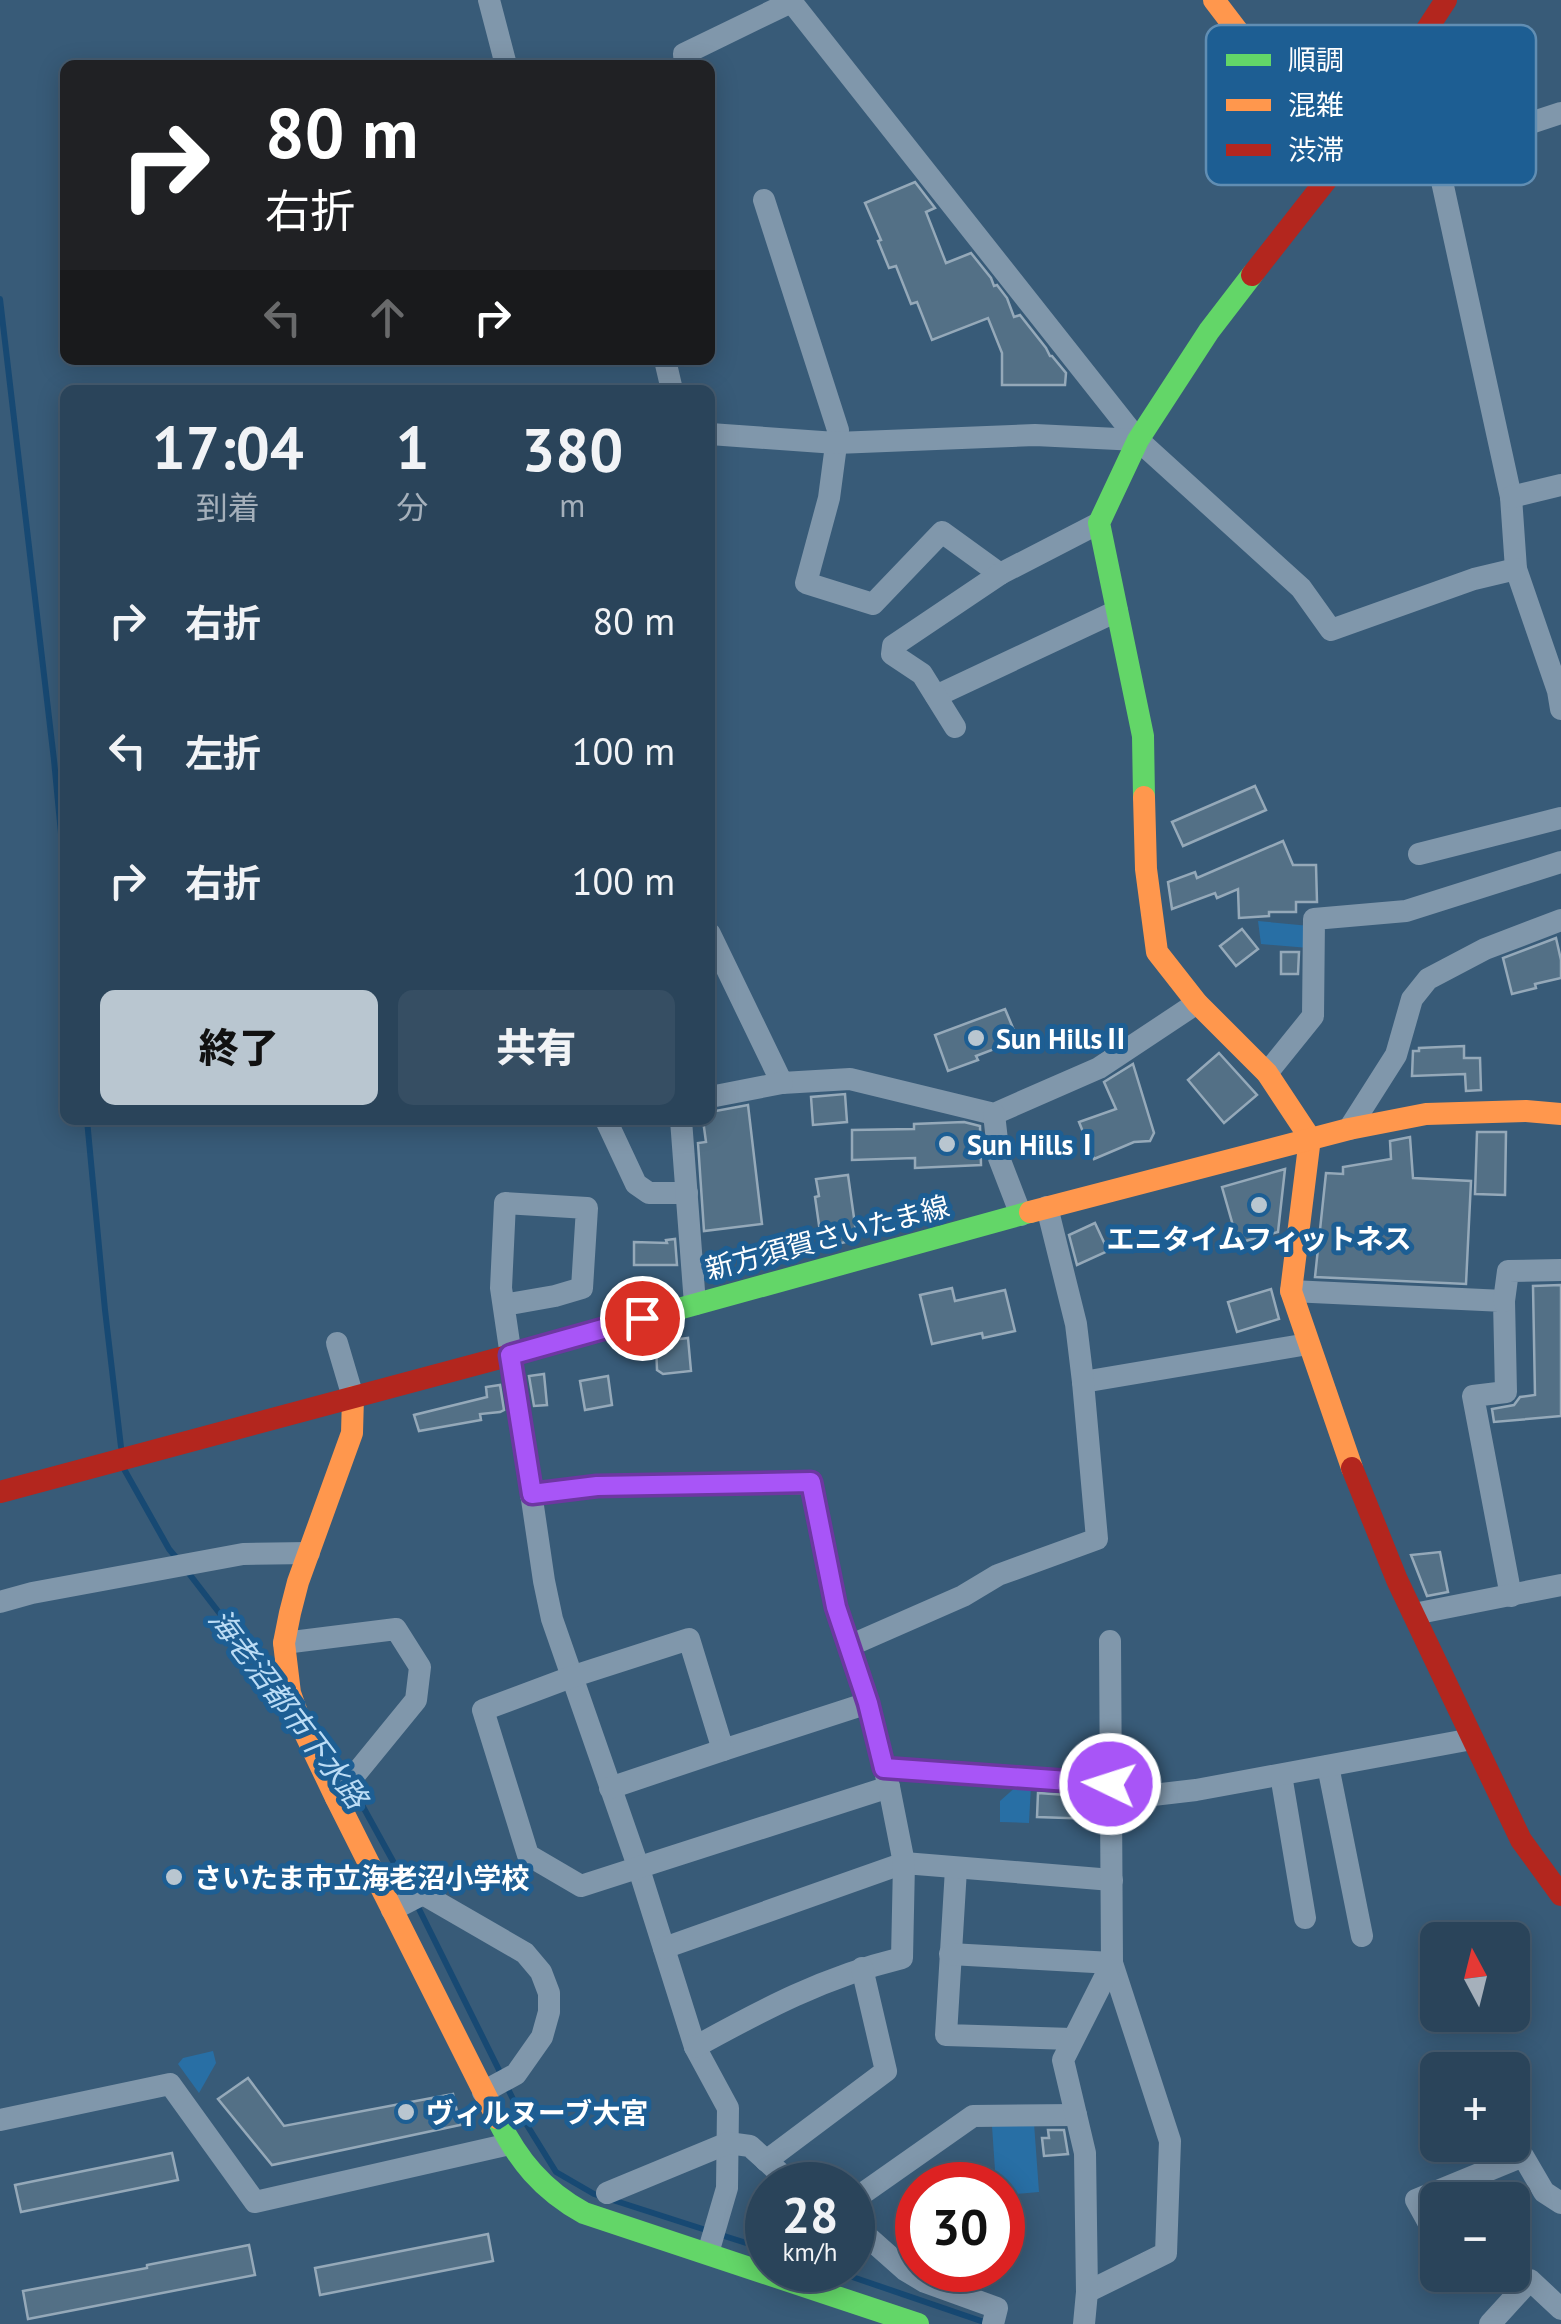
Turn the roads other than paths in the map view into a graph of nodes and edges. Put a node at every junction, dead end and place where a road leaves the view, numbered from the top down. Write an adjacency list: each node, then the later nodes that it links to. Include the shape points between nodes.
1 (489, 0): 7 (street)
2 (1214, 0): 5 (street)
3 (1446, 0): 6 (street)
4 (790, 1): 8 (street, via 684,54); 15 (street)
5 (1233, 25)
6 (1431, 25)
7 (505, 60)
8 (685, 60)
9 (1561, 113): 10 (street)
10 (1536, 121)
11 (1324, 185): 15 (street, via 1209,331)
12 (1443, 185): 18 (street)
13 (764, 200): 16 (street, via 838,430)
14 (715, 434): 16 (street)
15 (1138, 440): 16 (street, via 1035,435); 19 (street); 20 (street, via 1302,588 1331,630)
16 (836, 443): 21 (street, via 806,584 873,604 942,532)
17 (1561, 486): 18 (street)
18 (1511, 497): 20 (street)
19 (1099, 523): 21 (street); 22 (street)
20 (1516, 569): 24 (street)
21 (1000, 574): 23 (street, via 892,646 892,654 922,674)
22 (1117, 612): 23 (street); 31 (street, via 1143,736 1146,870 1157,952)
23 (936, 696): 25 (street)
24 (1561, 709)
25 (955, 727)
26 (1561, 818): 27 (street)
27 (1419, 854)
28 (1561, 862): 32 (street, via 1406,911 1314,918 1313,1016)
29 (1561, 920): 39 (street, via 1428,979 1412,1000 1396,1055)
30 (715, 944): 33 (street)
31 (1197, 1002): 32 (street); 35 (street, via 1099,1068)
32 (1268, 1073): 40 (street)
33 (782, 1082): 34 (street); 35 (street, via 850,1079)
34 (715, 1096)
35 (994, 1114): 43 (street, via 999,1158)
36 (1561, 1114): 39 (street, 新方須賀さいたま線, via 1426,1114)
37 (608, 1125): 41 (street, via 636,1184 648,1193)
38 (681, 1125): 41 (street)
39 (1349, 1128): 40 (street, 新方須賀さいたま線)
40 (1310, 1138): 42 (street, 新方須賀さいたま線); 45 (street)
41 (687, 1194): 47 (street)
42 (1047, 1207): 43 (street, 新方須賀さいたま線); 52 (street)
43 (1021, 1215): 47 (street, 新方須賀さいたま線)
44 (1561, 1270): 46 (street, via 1508,1271)
45 (1291, 1291): 46 (street); 50 (street)
46 (1504, 1301): 58 (street, via 1506,1392 1472,1396)
47 (695, 1304): 51 (street, 新方須賀さいたま線)
48 (504, 1305): 48 (street, via 582,1288 587,1208 505,1203); 51 (street)
49 (337, 1343): 53 (street)
50 (1308, 1344): 52 (street); 60 (street)
51 (510, 1355): 53 (street, 新方須賀さいたま線); 55 (street)
52 (1084, 1382): 63 (street, via 1096,1540 998,1576)
53 (353, 1397): 54 (street, 新方須賀さいたま線); 56 (street, via 352,1433)
54 (0, 1492)
55 (532, 1494): 63 (street, via 597,1486 811,1482); 64 (street, via 552,1618)
56 (309, 1553): 59 (street, via 243,1554); 62 (street)
57 (1561, 1586): 58 (street)
58 (1512, 1596): 60 (street)
59 (0, 1602)
60 (1414, 1614): 66 (street)
61 (1110, 1641): 72 (street)
62 (284, 1643): 73 (street, via 290,1693); 73 (street, via 396,1629 420,1668 416,1700)
63 (849, 1646): 65 (street)
64 (574, 1676): 67 (street, via 689,1639); 71 (street); 75 (street, via 483,1710 528,1855 581,1886)
65 (868, 1703): 67 (street); 70 (street)
66 (1472, 1739): 68 (street); 78 (street, via 1521,1840)
67 (724, 1750): 71 (street)
68 (1328, 1766): 69 (street); 81 (street)
69 (1281, 1775): 72 (street, via 1196,1790); 80 (street)
70 (886, 1777): 72 (street); 74 (street); 75 (street)
71 (610, 1788): 75 (street)
72 (1110, 1792): 77 (street)
73 (336, 1798): 79 (street)
74 (904, 1863): 76 (street); 82 (street); 85 (street, via 902,1958)
75 (639, 1869): 82 (street)
76 (956, 1869): 77 (street); 83 (street)
77 (1112, 1880): 84 (street)
78 (1561, 1895)
79 (392, 1910): 88 (street); 88 (street, via 423,1894 526,1953 542,1972 549,2012 542,2037 516,2074)
80 (1305, 1918)
81 (1362, 1936)
82 (664, 1948): 87 (street)
83 (950, 1954): 84 (street); 86 (street, via 946,2035)
84 (1112, 1963): 86 (street); 101 (street, via 1170,2142 1166,2253)
85 (862, 1968): 87 (street, via 774,2003); 93 (street, via 886,2070)
86 (1072, 2039): 89 (street, via 1063,2060)
87 (695, 2047): 92 (street, via 728,2108)
88 (482, 2092): 91 (street)
89 (1076, 2114): 95 (street, via 973,2116); 101 (street, via 1086,2153)
90 (0, 2120): 91 (street, via 170,2084 256,2202)
91 (510, 2144): 99 (street, via 561,2201)
92 (728, 2144): 93 (street, via 750,2146); 96 (street); 99 (street, via 727,2188)
93 (766, 2162)
94 (1460, 2182): 97 (street, via 1523,2156 1544,2192)
95 (875, 2185)
96 (607, 2193)
97 (1561, 2203)
98 (875, 2243): 105 (street, via 925,2282 997,2308)
99 (708, 2253): 104 (street)
100 (1530, 2281): 103 (street)
101 (1087, 2292): 106 (street)
102 (1509, 2292): 107 (street)
103 (1561, 2309)
104 (918, 2324)
105 (993, 2324)
106 (1084, 2324)
107 (1490, 2324)

